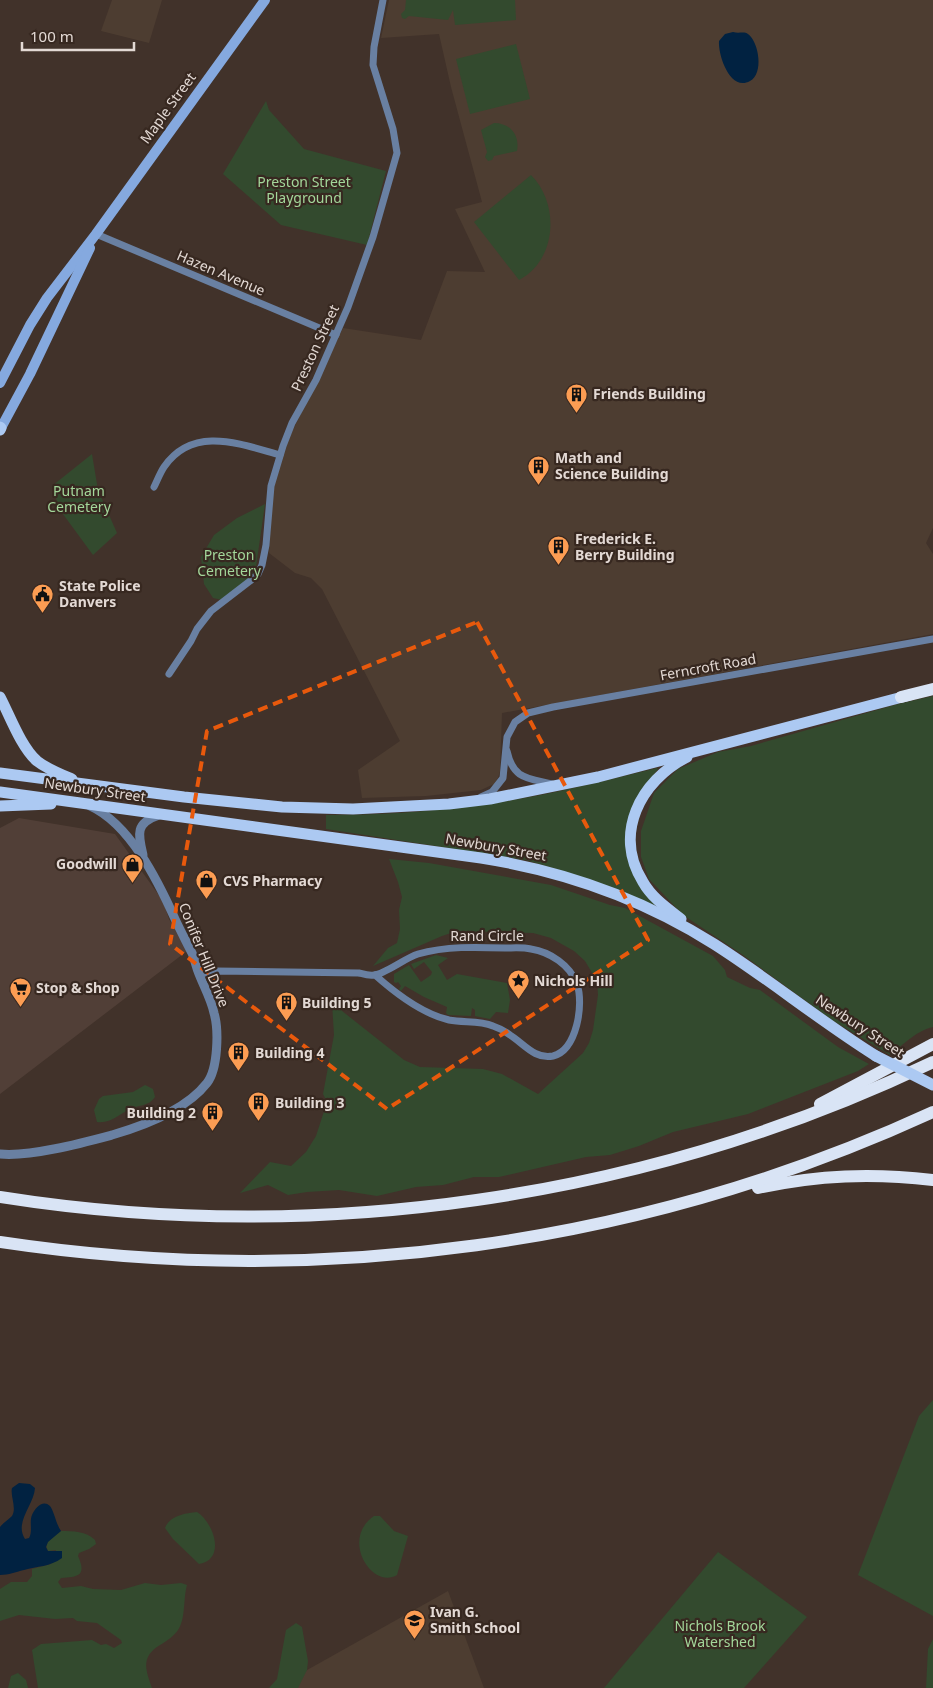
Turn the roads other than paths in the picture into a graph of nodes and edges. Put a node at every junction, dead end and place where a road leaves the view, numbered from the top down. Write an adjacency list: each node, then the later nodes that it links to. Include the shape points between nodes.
1 (265, 0): 3 (main road, Maple Street)
2 (382, 0): 4 (street, Preston Street, via 374,65 397,153 373,237)
3 (96, 234): 4 (street, Hazen Avenue); 5 (main road, Maple Street, via 47,298); 6 (main road, Maple Street, via 30,374)
4 (336, 335): 7 (street, Preston Street)
5 (0, 383)
6 (0, 429)
7 (280, 454): 8 (street, via 224,441 196,442 172,457); 10 (street, Preston Street, via 270,486 266,545 258,574 211,611)
8 (154, 487)
9 (933, 639): 14 (street, Ferncroft Road, via 528,713 515,722)
10 (169, 674)
11 (933, 690): 13 (highway)
12 (0, 697): 17 (main road, via 36,760)
13 (901, 698): 15 (main road, Newbury Street)
14 (506, 745): 18 (street, via 510,762 518,774); 20 (street, Ferncroft Road, via 500,784 492,792)
15 (716, 746): 18 (main road, Newbury Street); 25 (main road, via 680,761 651,786 633,816 630,840 637,873 650,892)
16 (0, 773): 17 (main road, Newbury Street)
17 (85, 784): 20 (main road, Newbury Street, via 297,808 380,809)
18 (558, 786): 20 (main road, Newbury Street)
19 (0, 792): 21 (main road, Newbury Street)
20 (471, 801)
21 (86, 804): 22 (main road); 23 (main road, Newbury Street); 24 (street, Conifer Hill Drive, via 111,819)
22 (0, 806)
23 (162, 814): 24 (street, Conifer Hill Drive, via 141,825); 25 (main road, Newbury Street, via 528,867 624,898)
24 (143, 858): 26 (street, Conifer Hill Drive, via 164,895)
25 (725, 951): 30 (main road, Newbury Street, bridge, via 829,1026)
26 (199, 974): 27 (street, via 216,971); 33 (street, Conifer Hill Drive, via 214,1013 217,1041 208,1082 194,1097 134,1128 44,1150)
27 (375, 975): 27 (street, Rand Circle, via 404,999 433,1014 493,1026 544,1057 566,1048 576,1029 580,1001 578,985 559,960 537,950 485,947 434,950)
28 (933, 1044): 32 (highway)
29 (933, 1062): 32 (highway, via 851,1099)
30 (933, 1086)
31 (933, 1112): 36 (highway, via 788,1171)
32 (773, 1128): 35 (highway, via 668,1161 587,1180 478,1200 395,1210 293,1216 191,1216 89,1209)
33 (0, 1154)
34 (933, 1180): 36 (highway, via 872,1175 817,1178 784,1182)
35 (0, 1197)
36 (651, 1212): 37 (highway, via 466,1247 313,1261 171,1260)
37 (0, 1242)

